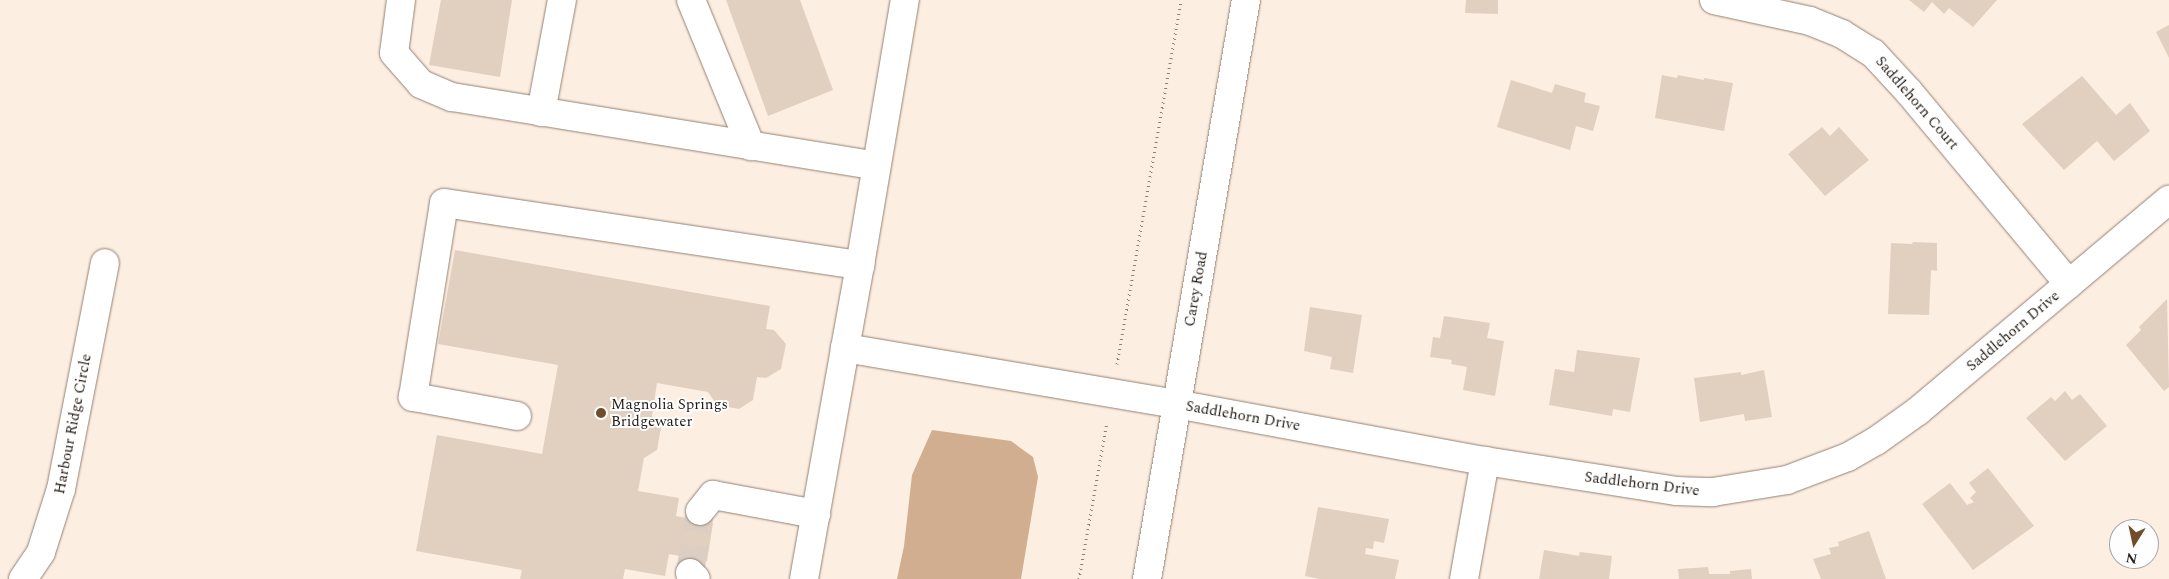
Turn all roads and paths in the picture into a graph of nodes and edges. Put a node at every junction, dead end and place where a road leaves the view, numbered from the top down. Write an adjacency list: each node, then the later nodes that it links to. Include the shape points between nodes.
1 (401, 0): 8 (street, via 394,53 421,84 452,97)
2 (562, 0): 8 (street)
3 (691, 0): 9 (street)
4 (905, 0): 10 (street)
5 (1182, 0): 16 (path)
6 (1246, 0): 17 (street, Carey Road)
7 (1714, 0): 14 (street, Saddlehorn Court, via 1810,21 1842,34 1873,53)
8 (541, 112): 9 (street)
9 (751, 146): 10 (street)
10 (876, 166): 13 (street)
11 (2169, 200): 14 (street, Saddlehorn Drive)
12 (105, 263): 22 (street, Harbour Ridge Circle, via 61,490 41,552)
13 (860, 265): 15 (street); 18 (street, via 444,203 413,397)
14 (2069, 284): 19 (street, Saddlehorn Drive, via 1918,411 1876,441 1848,457 1787,480 1713,492 1676,491)
15 (845, 348): 16 (street, Saddlehorn Drive); 21 (street)
16 (1112, 393): 17 (street, Saddlehorn Drive); 24 (path)
17 (1176, 404): 19 (street, Saddlehorn Drive); 25 (street, Carey Road)
18 (517, 416)
19 (1485, 461): 26 (street)
20 (700, 511): 21 (street, via 713,495)
21 (816, 514): 23 (street)
22 (23, 579)
23 (804, 579)
24 (1079, 579)
25 (1147, 579)
26 (1464, 579)

